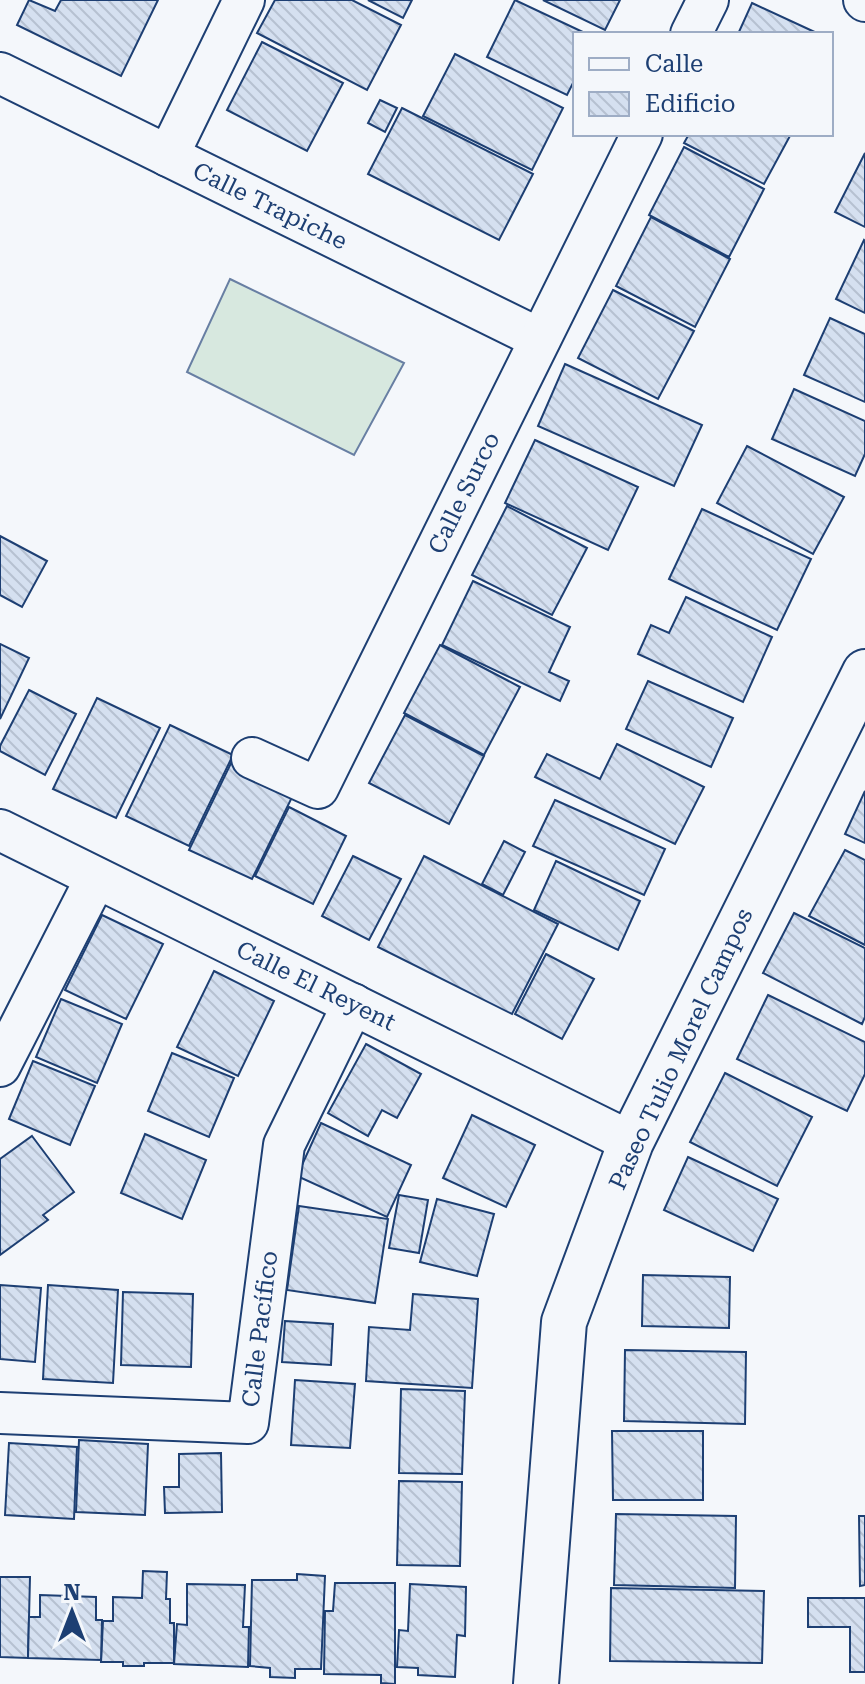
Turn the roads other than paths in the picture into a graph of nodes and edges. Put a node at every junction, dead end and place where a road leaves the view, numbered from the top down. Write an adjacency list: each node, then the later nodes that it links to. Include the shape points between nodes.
1 (244, 0): 6 (street)
2 (708, 0): 3 (street)
3 (692, 32)
4 (0, 73): 6 (street, Calle Trapiche)
5 (641, 136): 7 (street, Calle Surco)
6 (168, 156): 7 (street, Calle Trapiche)
7 (540, 339): 9 (street, Calle Surco, via 318,788)
8 (865, 672): 14 (street, Paseo Tulio Morel Campos)
9 (252, 758)
10 (0, 830): 11 (street, Calle El Reyent)
11 (96, 878): 12 (street, Calle El Reyent); 13 (street)
12 (353, 1004): 14 (street, Calle El Reyent); 15 (street, Calle Pacífico, via 284,1145 248,1423)
13 (0, 1066)
14 (631, 1142): 16 (street, Paseo Tulio Morel Campos, via 564,1322)
15 (0, 1413)
16 (536, 1684)

